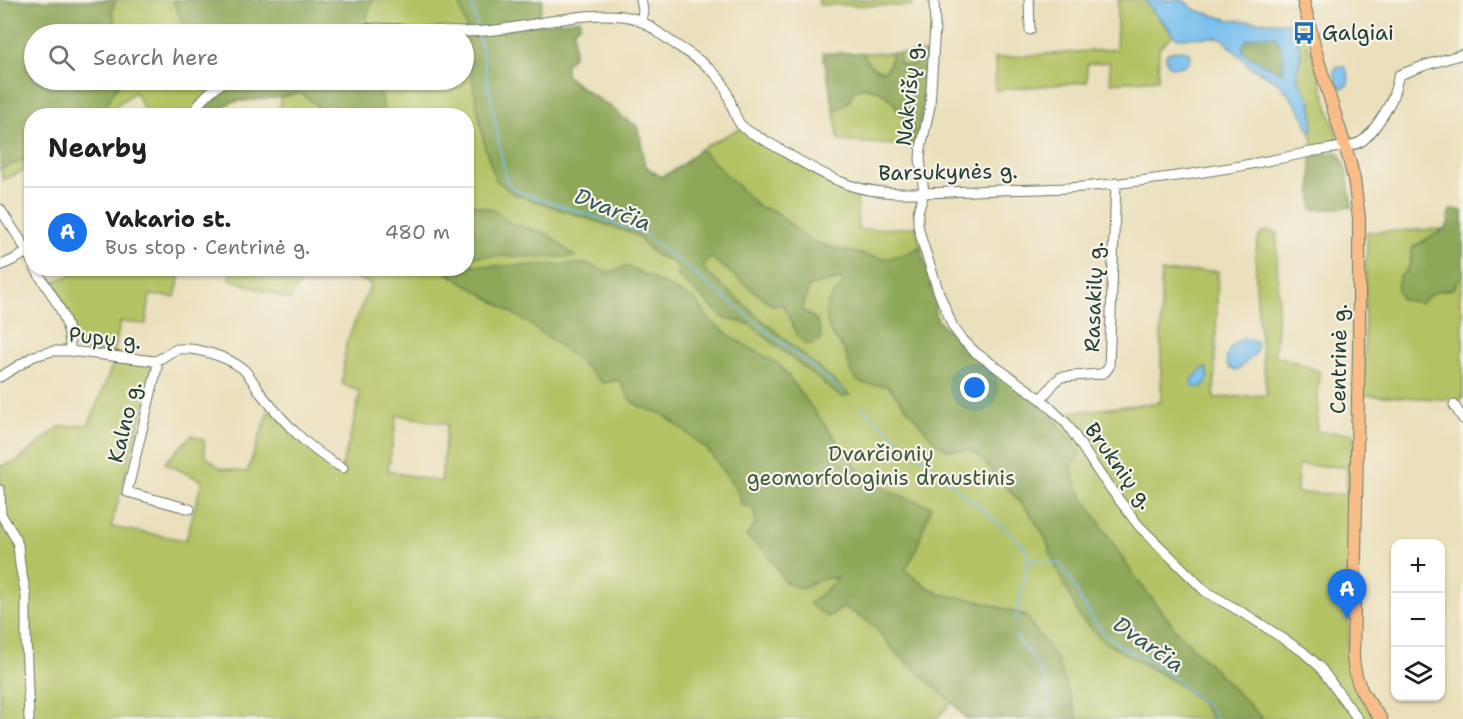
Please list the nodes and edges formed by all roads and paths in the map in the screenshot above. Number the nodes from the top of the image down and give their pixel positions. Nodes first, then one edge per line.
1 (641, 0) edge
2 (934, 0) edge
3 (1029, 0) edge
4 (1303, 0) edge
5 (641, 21) junction
6 (1030, 30) dead end
7 (474, 32) edge
8 (1463, 54) edge
9 (212, 90) edge
10 (197, 108) edge
11 (1345, 146) junction
12 (1116, 183) junction
13 (924, 193) junction
14 (0, 209) edge
15 (24, 242) edge
16 (24, 252) edge
17 (0, 266) edge
18 (41, 276) edge
19 (70, 351) junction
20 (157, 361) junction
21 (0, 377) edge
22 (1041, 399) junction
23 (1454, 405) dead end
24 (1463, 419) edge
25 (343, 468) dead end
26 (0, 490) edge
27 (190, 509) dead end
28 (29, 719) edge
29 (1358, 719) edge
30 (1381, 719) edge

1 - 5 street
2 - 13 street, Nakvišų g.
3 - 6 street
4 - 11 main road, Centrinė g.
5 - 7 street, Barsukynės g.
5 - 13 street, Barsukynės g.
8 - 11 street
9 - 10 street
11 - 12 street, Barsukynės g.
11 - 30 main road, Centrinė g.
12 - 13 street, Barsukynės g.
12 - 22 street, Rasakilų g.
13 - 22 street, Bruknių g.
14 - 15 street
16 - 17 street
18 - 19 street
19 - 20 street, Pupų g.
19 - 21 street, Pupų g.
20 - 25 street, Pupų g.
20 - 27 street, Kalno g.
22 - 29 street, Bruknių g.
23 - 24 street
26 - 28 street

